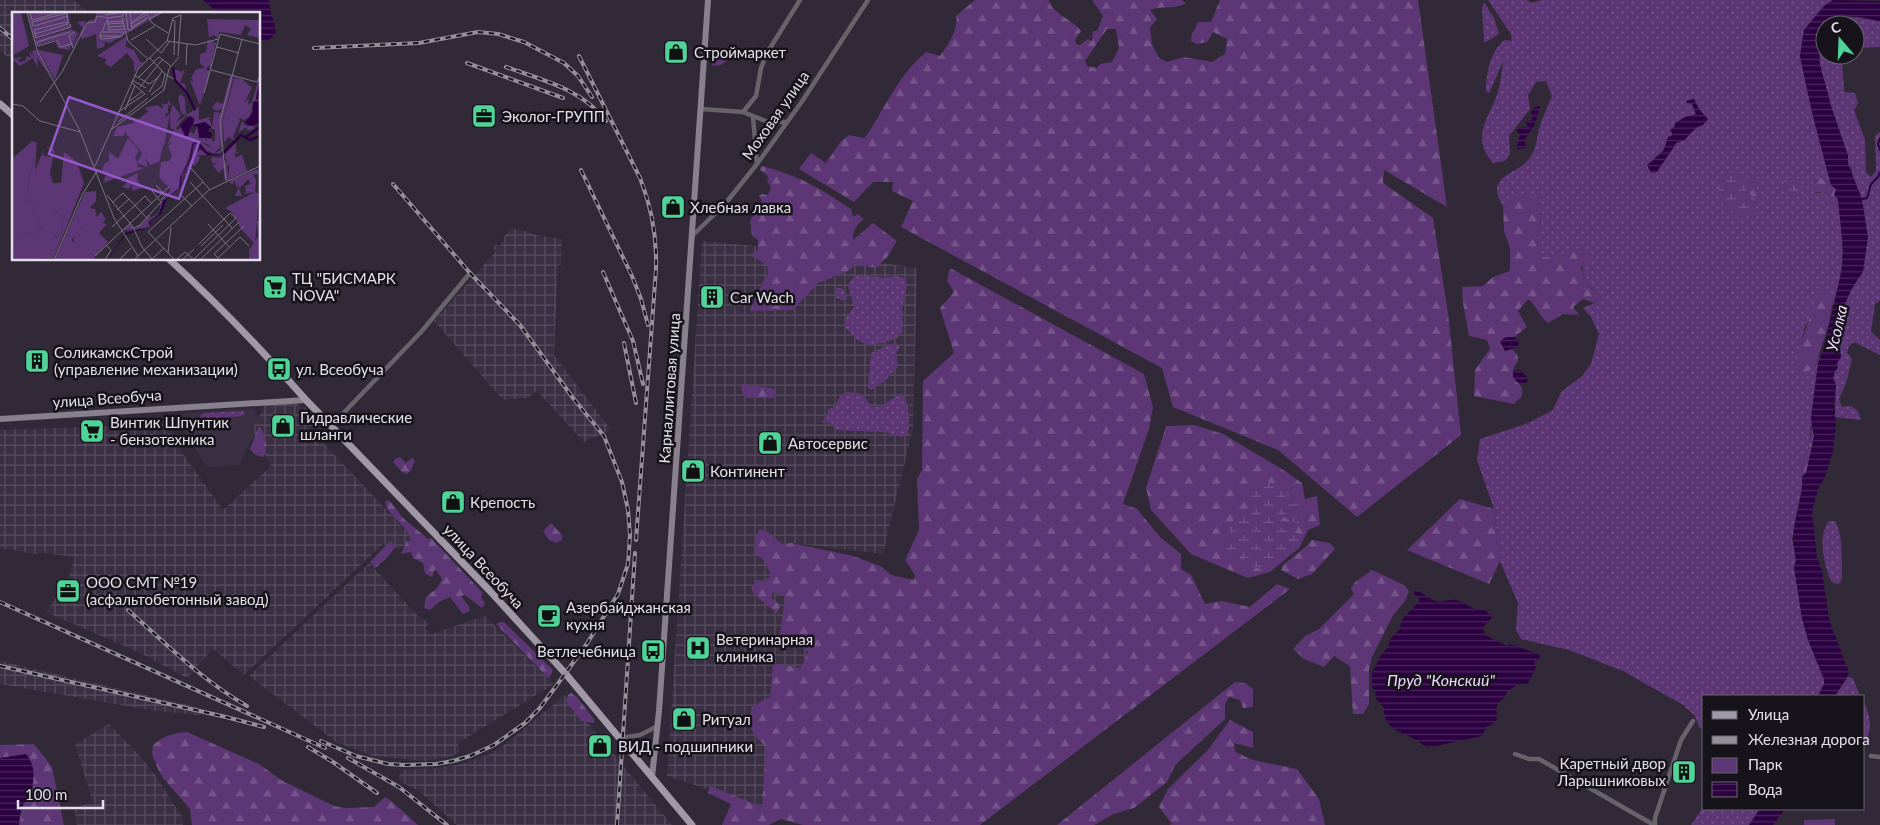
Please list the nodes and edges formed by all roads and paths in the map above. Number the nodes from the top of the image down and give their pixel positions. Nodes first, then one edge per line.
1 (708, 0) edge
2 (800, 0) edge
3 (868, 0) edge
4 (0, 104) edge
5 (701, 109) junction
6 (742, 112) junction
7 (12, 114) edge
8 (753, 117) junction
9 (786, 122) junction
10 (756, 164) junction
11 (691, 236) junction
12 (170, 260) edge
13 (470, 273) dead end
14 (306, 400) junction
15 (0, 419) edge
16 (332, 425) junction
17 (1693, 721) dead end
18 (658, 729) junction
19 (618, 738) junction
20 (1515, 754) dead end
21 (1871, 756) dead end
22 (1880, 757) edge
23 (652, 777) junction
24 (692, 825) edge
25 (1655, 825) edge

1 - 5 street, Карналлитовая улица
2 - 6 street
3 - 9 street, Моховая улица
4 - 7 main road
5 - 6 street
5 - 11 street, Карналлитовая улица
6 - 8 street
8 - 9 street
8 - 10 street
9 - 10 street, Моховая улица
10 - 11 street, Моховая улица
11 - 18 street, Карналлитовая улица
12 - 14 main road, улица Всеобуча
13 - 16 street
14 - 15 street, улица Всеобуча
14 - 16 main road, улица Всеобуча
16 - 19 main road, улица Всеобуча
17 - 25 street
18 - 19 street
18 - 23 street, Карналлитовая улица
19 - 23 main road, улица Всеобуча
20 - 25 street
21 - 22 street
23 - 24 main road, улица Всеобуча

